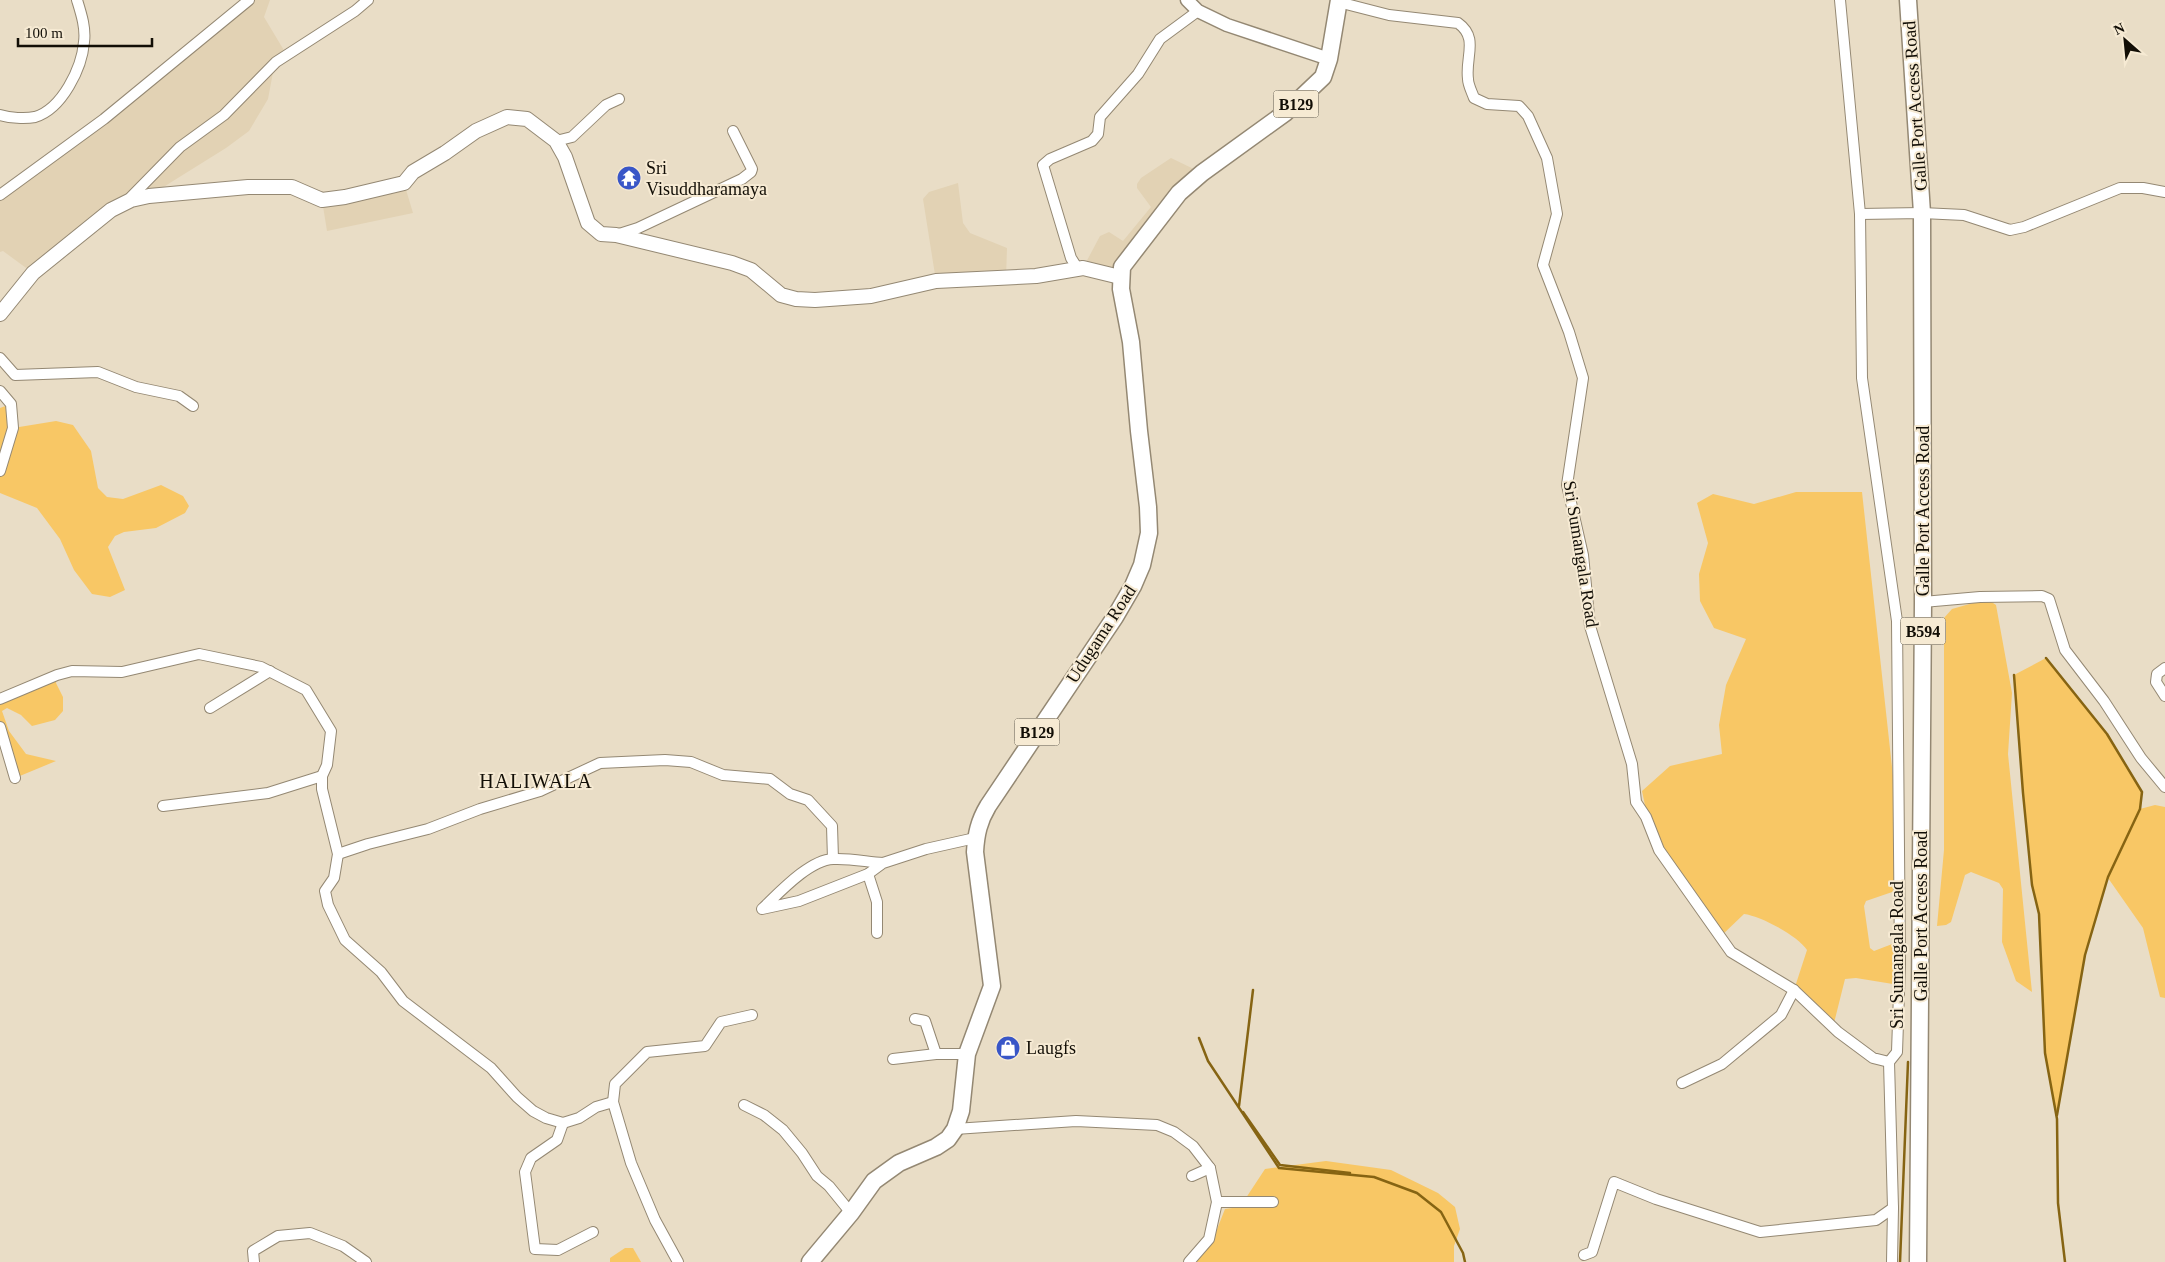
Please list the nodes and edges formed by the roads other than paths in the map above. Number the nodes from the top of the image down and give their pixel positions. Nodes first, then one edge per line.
1 (77, 0) edge
2 (249, 0) edge
3 (368, 0) edge
4 (1187, 0) edge
5 (1840, 0) edge
6 (1908, 0) edge
7 (1338, 1) edge
8 (1198, 11) junction
9 (1329, 59) junction
10 (619, 99) dead end
11 (0, 115) edge
12 (733, 131) dead end
13 (556, 141) junction
14 (2165, 192) edge
15 (0, 195) edge
16 (131, 200) junction
17 (1922, 213) junction
18 (1860, 214) junction
19 (616, 235) junction
20 (1083, 268) junction
21 (1120, 277) junction
22 (0, 314) edge
23 (0, 358) edge
24 (0, 391) edge
25 (193, 406) dead end
26 (0, 471) edge
27 (1923, 602) junction
28 (2165, 668) edge
29 (270, 671) junction
30 (2165, 696) edge
31 (0, 699) edge
32 (210, 708) dead end
33 (0, 727) edge
34 (322, 776) junction
35 (15, 778) dead end
36 (2165, 787) edge
37 (163, 806) dead end
38 (976, 838) junction
39 (338, 854) junction
40 (833, 859) junction
41 (884, 863) junction
42 (868, 874) junction
43 (877, 933) dead end
44 (1794, 990) junction
45 (752, 1016) dead end
46 (915, 1019) dead end
47 (936, 1054) junction
48 (967, 1054) junction
49 (893, 1059) dead end
50 (1889, 1062) junction
51 (1682, 1083) dead end
52 (613, 1102) junction
53 (744, 1105) dead end
54 (563, 1123) junction
55 (955, 1129) junction
56 (1210, 1168) junction
57 (1192, 1176) dead end
58 (1217, 1202) junction
59 (1273, 1202) dead end
60 (1893, 1208) junction
61 (851, 1213) junction
62 (593, 1232) dead end
63 (1584, 1255) dead end
64 (254, 1262) edge
65 (366, 1262) edge
66 (678, 1262) edge
67 (810, 1262) edge
68 (1189, 1262) edge
69 (1892, 1262) edge
70 (1918, 1262) edge

1 - 11 street
2 - 15 street
3 - 16 street
4 - 8 street
5 - 18 street, Sri Sumangala Road
6 - 17 main road, Galle Port Access Road / B594
7 - 9 main road, B129
7 - 44 street, Sri Sumangala Road
8 - 9 street
8 - 20 street
9 - 21 main road, B129
10 - 13 street
12 - 19 street
13 - 16 main road
13 - 19 main road
14 - 17 street
16 - 22 main road
17 - 18 street
17 - 27 main road, Galle Port Access Road / B594
18 - 50 street, Sri Sumangala Road
19 - 20 main road
20 - 21 main road
21 - 38 main road, Udugama Road / B129
23 - 25 street
24 - 26 street
27 - 36 street
27 - 70 main road, Galle Port Access Road / B594
28 - 30 street
29 - 31 street
29 - 32 street
29 - 34 street
33 - 35 street
34 - 37 street
34 - 39 street
38 - 41 street
38 - 48 main road, Udugama Road / B129
39 - 40 street
39 - 54 street
40 - 41 street
40 - 42 street
41 - 42 street
42 - 43 street
44 - 50 street, Sri Sumangala Road
44 - 51 street
45 - 52 street
46 - 47 street
47 - 48 street
47 - 49 street
48 - 55 main road, Udugama Road / B129
50 - 60 street, Sri Sumangala Road
52 - 54 street
52 - 66 street
53 - 61 street
54 - 62 street
55 - 56 street
55 - 61 main road
56 - 57 street
56 - 58 street
58 - 59 street
58 - 68 street
60 - 63 street
60 - 69 street, Sri Sumangala Road
61 - 67 main road
64 - 65 street

